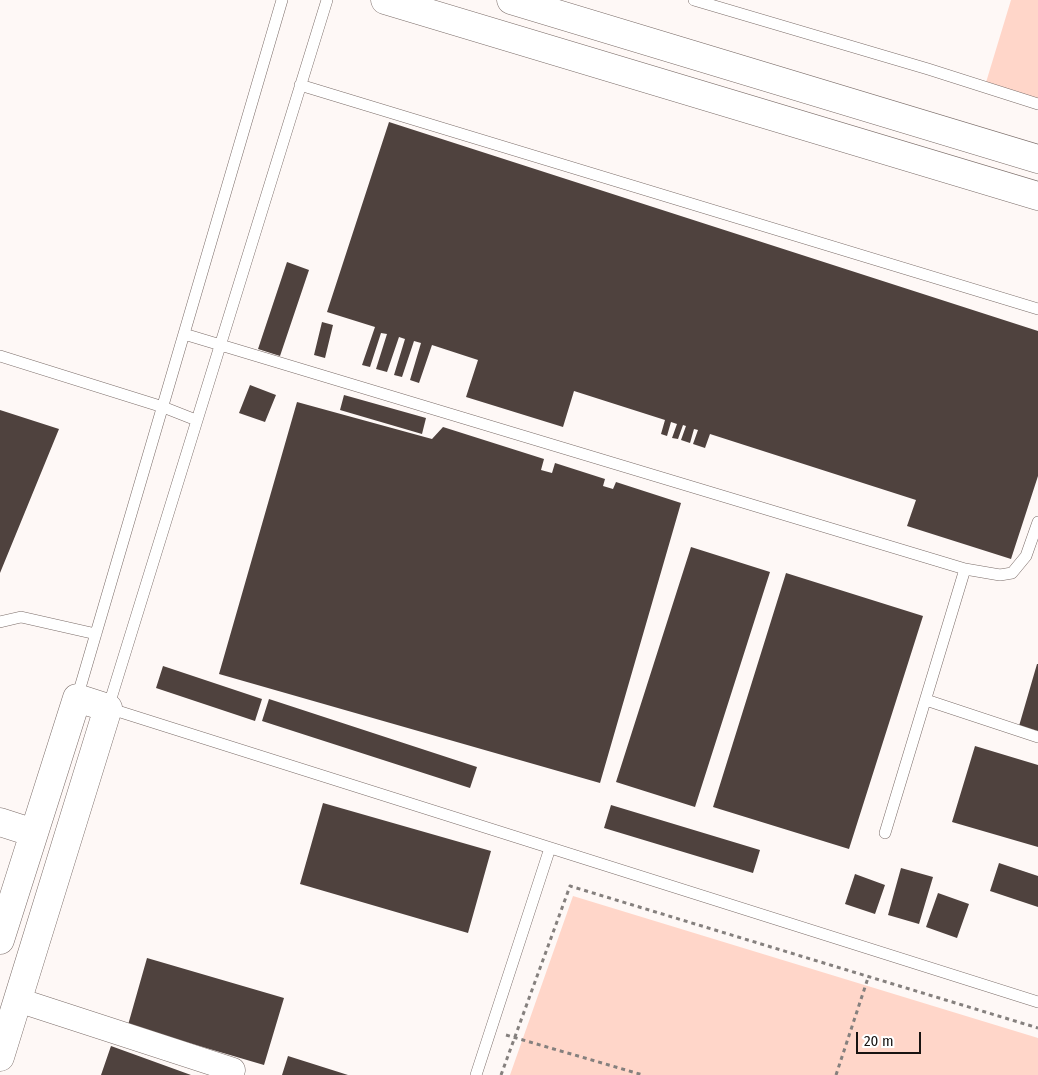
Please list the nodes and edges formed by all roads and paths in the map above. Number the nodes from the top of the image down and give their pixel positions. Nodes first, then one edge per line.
1 (282, 0) edge
2 (327, 0) edge
3 (385, 0) edge
4 (511, 0) edge
5 (694, 0) edge
6 (300, 85) junction
7 (1038, 104) edge
8 (1038, 159) edge
9 (1038, 196) edge
10 (1038, 308) edge
11 (184, 334) junction
12 (219, 345) junction
13 (0, 356) edge
14 (162, 407) junction
15 (196, 420) junction
16 (1038, 522) edge
17 (966, 569) junction
18 (0, 622) edge
19 (96, 634) junction
20 (77, 698) junction
21 (926, 700) junction
22 (108, 708) junction
23 (1038, 737) edge
24 (0, 822) edge
25 (34, 833) junction
26 (886, 833) dead end
27 (550, 848) junction
28 (0, 940) edge
29 (868, 978) junction
30 (18, 1000) junction
31 (1038, 1002) edge
32 (1038, 1028) edge
33 (491, 1030) junction
34 (515, 1037) junction
35 (0, 1057) edge
36 (233, 1070) dead end
37 (476, 1075) edge
38 (501, 1075) edge
39 (643, 1075) edge
40 (836, 1075) edge

1 - 11 lane
2 - 6 lane
3 - 9 street
4 - 8 street
5 - 7 lane
6 - 10 lane
6 - 12 lane
11 - 12 lane
11 - 14 lane
12 - 15 lane
12 - 17 lane
13 - 14 lane
14 - 15 lane
14 - 19 lane
15 - 22 lane
16 - 17 lane
17 - 21 lane
18 - 19 lane
19 - 20 lane
20 - 22 street
20 - 25 street
21 - 23 lane
21 - 26 lane
22 - 27 lane
22 - 30 street
24 - 25 street
25 - 28 street
27 - 31 lane
27 - 33 lane
29 - 32 path
29 - 34 path
29 - 40 path
30 - 35 street
30 - 36 street
33 - 34 path
33 - 37 lane
34 - 38 path
34 - 39 path

